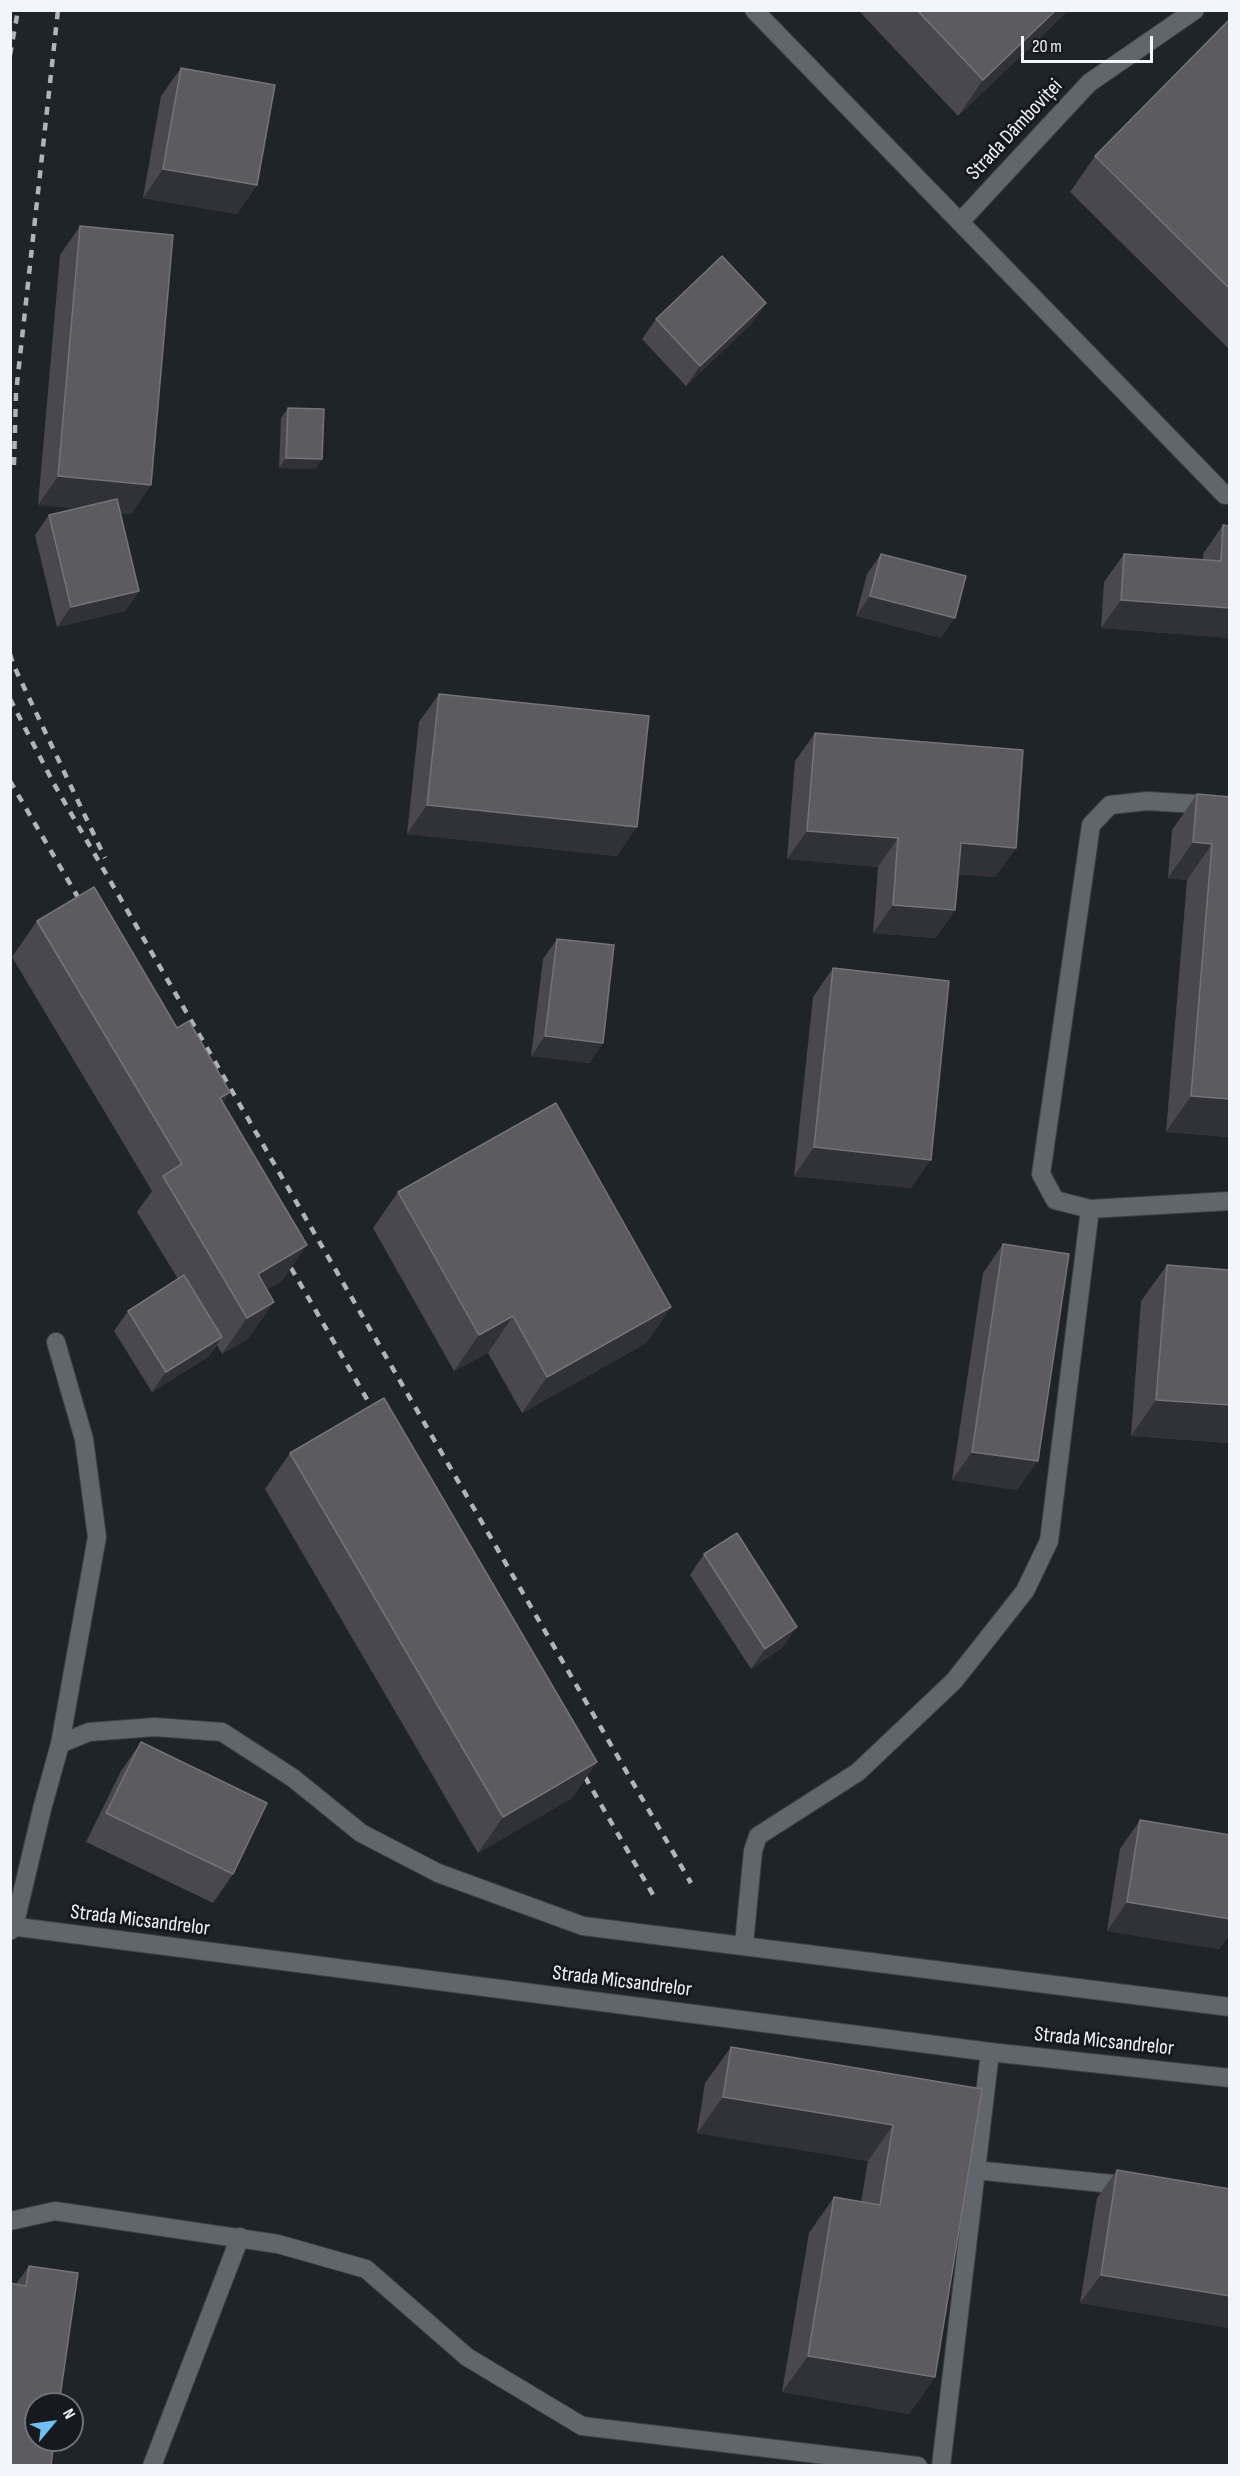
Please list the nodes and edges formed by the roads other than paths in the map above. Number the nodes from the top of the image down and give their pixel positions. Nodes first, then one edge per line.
1 (754, 10) edge
2 (1195, 10) edge
3 (1174, 16) edge
4 (960, 222) junction
5 (1226, 495) dead end
6 (1230, 807) edge
7 (1230, 1201) edge
8 (1090, 1209) junction
9 (56, 1342) dead end
10 (60, 1744) junction
11 (12, 1928) edge
12 (744, 1944) junction
13 (1230, 2007) edge
14 (990, 2052) junction
15 (1230, 2078) edge
16 (975, 2170) junction
17 (1149, 2188) edge
18 (10, 2221) edge
19 (240, 2237) junction
20 (805, 2459) edge
21 (152, 2466) edge
22 (918, 2466) edge
23 (941, 2466) edge

1 - 4 street
2 - 3 street, Strada Dâmboviței
3 - 4 street, Strada Dâmboviței
4 - 5 street
6 - 8 street
7 - 8 street
8 - 12 street
9 - 10 street
10 - 11 street
10 - 12 street
11 - 14 street, Strada Micsandrelor
12 - 13 street
14 - 15 street, Strada Micsandrelor
14 - 16 street
16 - 17 street
16 - 23 street
18 - 19 street
19 - 20 street
19 - 21 street
20 - 22 street

